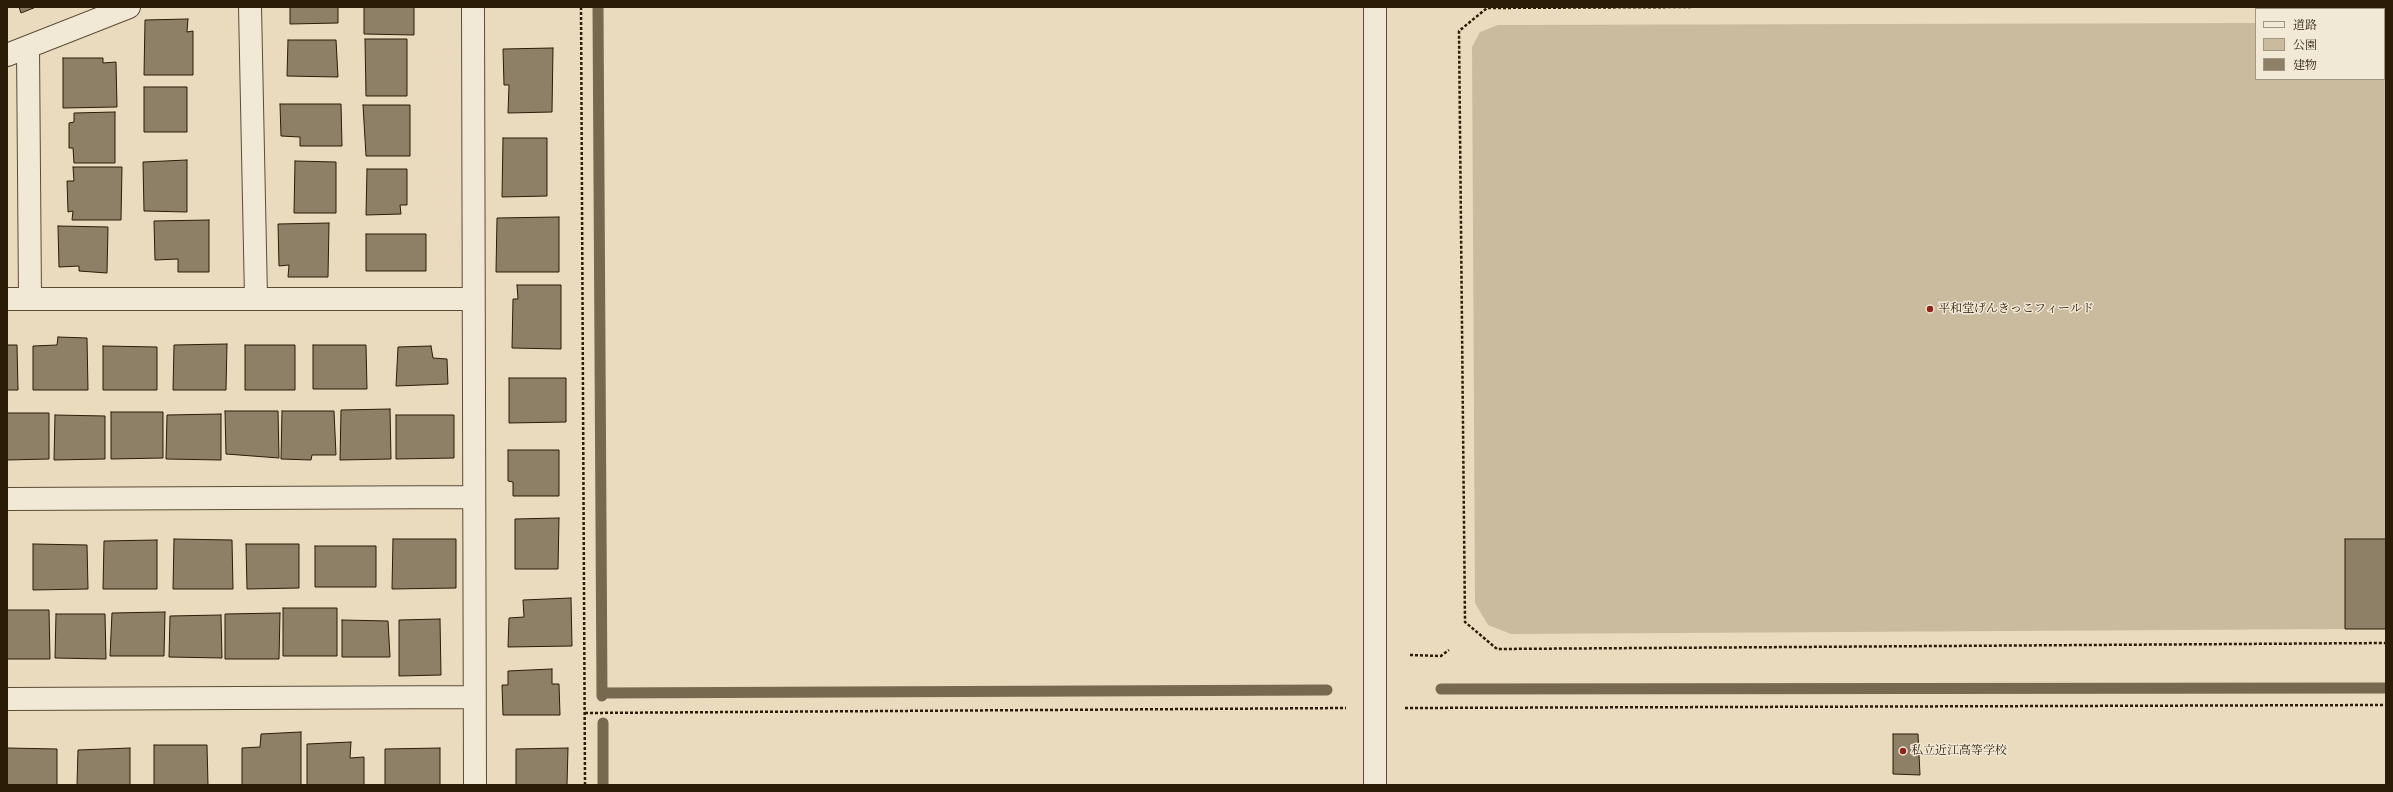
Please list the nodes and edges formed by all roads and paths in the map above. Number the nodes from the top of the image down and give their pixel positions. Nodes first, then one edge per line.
1 (129, 7) edge
2 (250, 7) edge
3 (473, 7) edge
4 (581, 7) edge
5 (1374, 7) edge
6 (1608, 7) edge
7 (1657, 7) edge
8 (1691, 7) edge
9 (28, 47) junction
10 (7, 55) edge
11 (256, 298) junction
12 (7, 299) edge
13 (30, 299) junction
14 (473, 299) junction
15 (474, 497) junction
16 (7, 499) edge
17 (2386, 643) edge
18 (1449, 650) dead end
19 (1410, 654) dead end
20 (474, 698) junction
21 (7, 699) edge
22 (2386, 705) edge
23 (1375, 708) junction
24 (584, 713) junction
25 (475, 785) edge
26 (585, 785) edge
27 (1375, 785) edge

1 - 9 street
2 - 11 street
3 - 14 street
4 - 24 path
5 - 23 street
6 - 7 path
6 - 17 path
7 - 8 path
9 - 10 street
9 - 13 street
11 - 13 street
11 - 14 street
12 - 13 street
14 - 15 street
15 - 16 street
15 - 20 street
18 - 19 path
20 - 21 street
20 - 25 street
22 - 23 path
23 - 24 path
23 - 27 street
24 - 26 path

